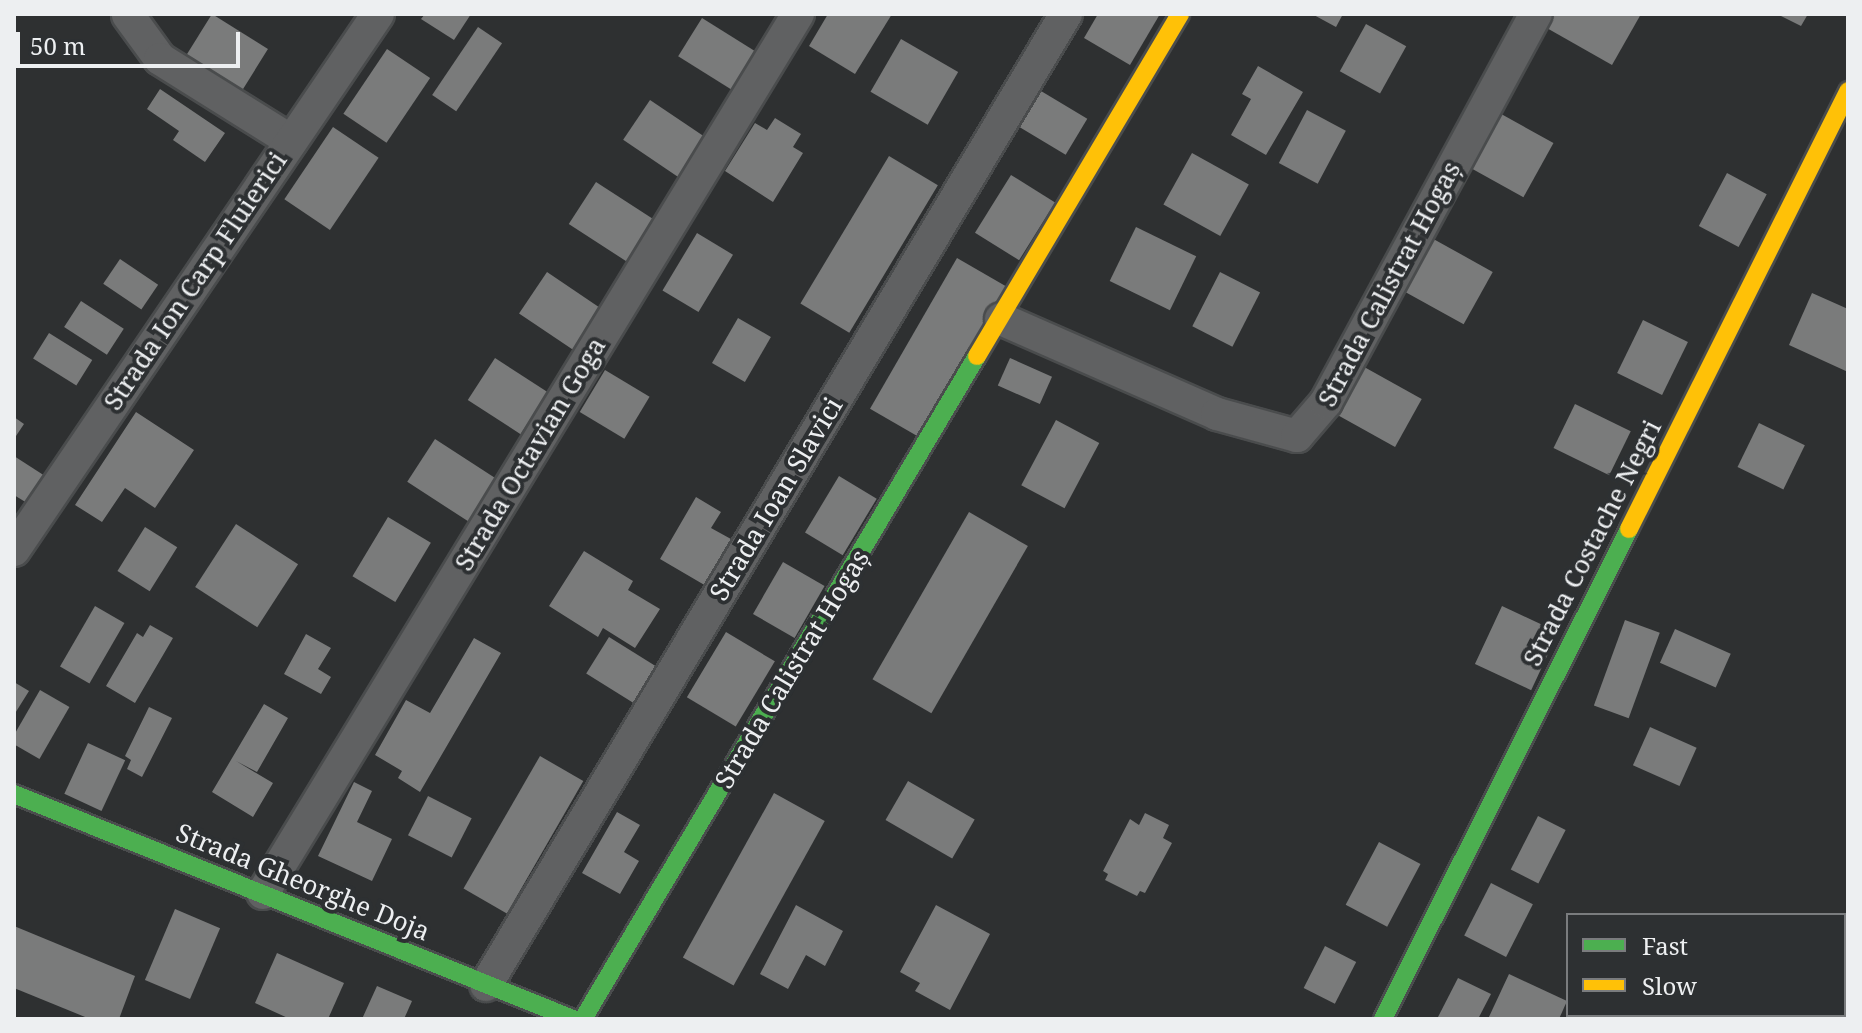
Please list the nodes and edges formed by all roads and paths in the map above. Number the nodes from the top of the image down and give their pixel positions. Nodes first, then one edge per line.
1 (378, 14) edge
2 (798, 14) edge
3 (1066, 14) edge
4 (1180, 14) edge
5 (1536, 14) edge
6 (128, 15) edge
7 (1848, 91) edge
8 (291, 141) junction
9 (1001, 319) junction
10 (14, 550) edge
11 (14, 794) edge
12 (263, 893) junction
13 (486, 985) junction
14 (573, 1019) edge
15 (583, 1019) edge
16 (1383, 1019) edge

1 - 8 street, Strada Ion Carp Fluierici
2 - 12 street, Strada Octavian Goga
3 - 13 street, Strada Ioan Slavici
4 - 9 street, Strada Calistrat Hogaș
5 - 9 street, Strada Calistrat Hogaș
6 - 8 street
7 - 16 street, Strada Costache Negri
8 - 10 street, Strada Ion Carp Fluierici
9 - 15 street, Strada Calistrat Hogaș
11 - 12 street, Strada Gheorghe Doja
12 - 13 street, Strada Gheorghe Doja
13 - 14 street, Strada Gheorghe Doja

